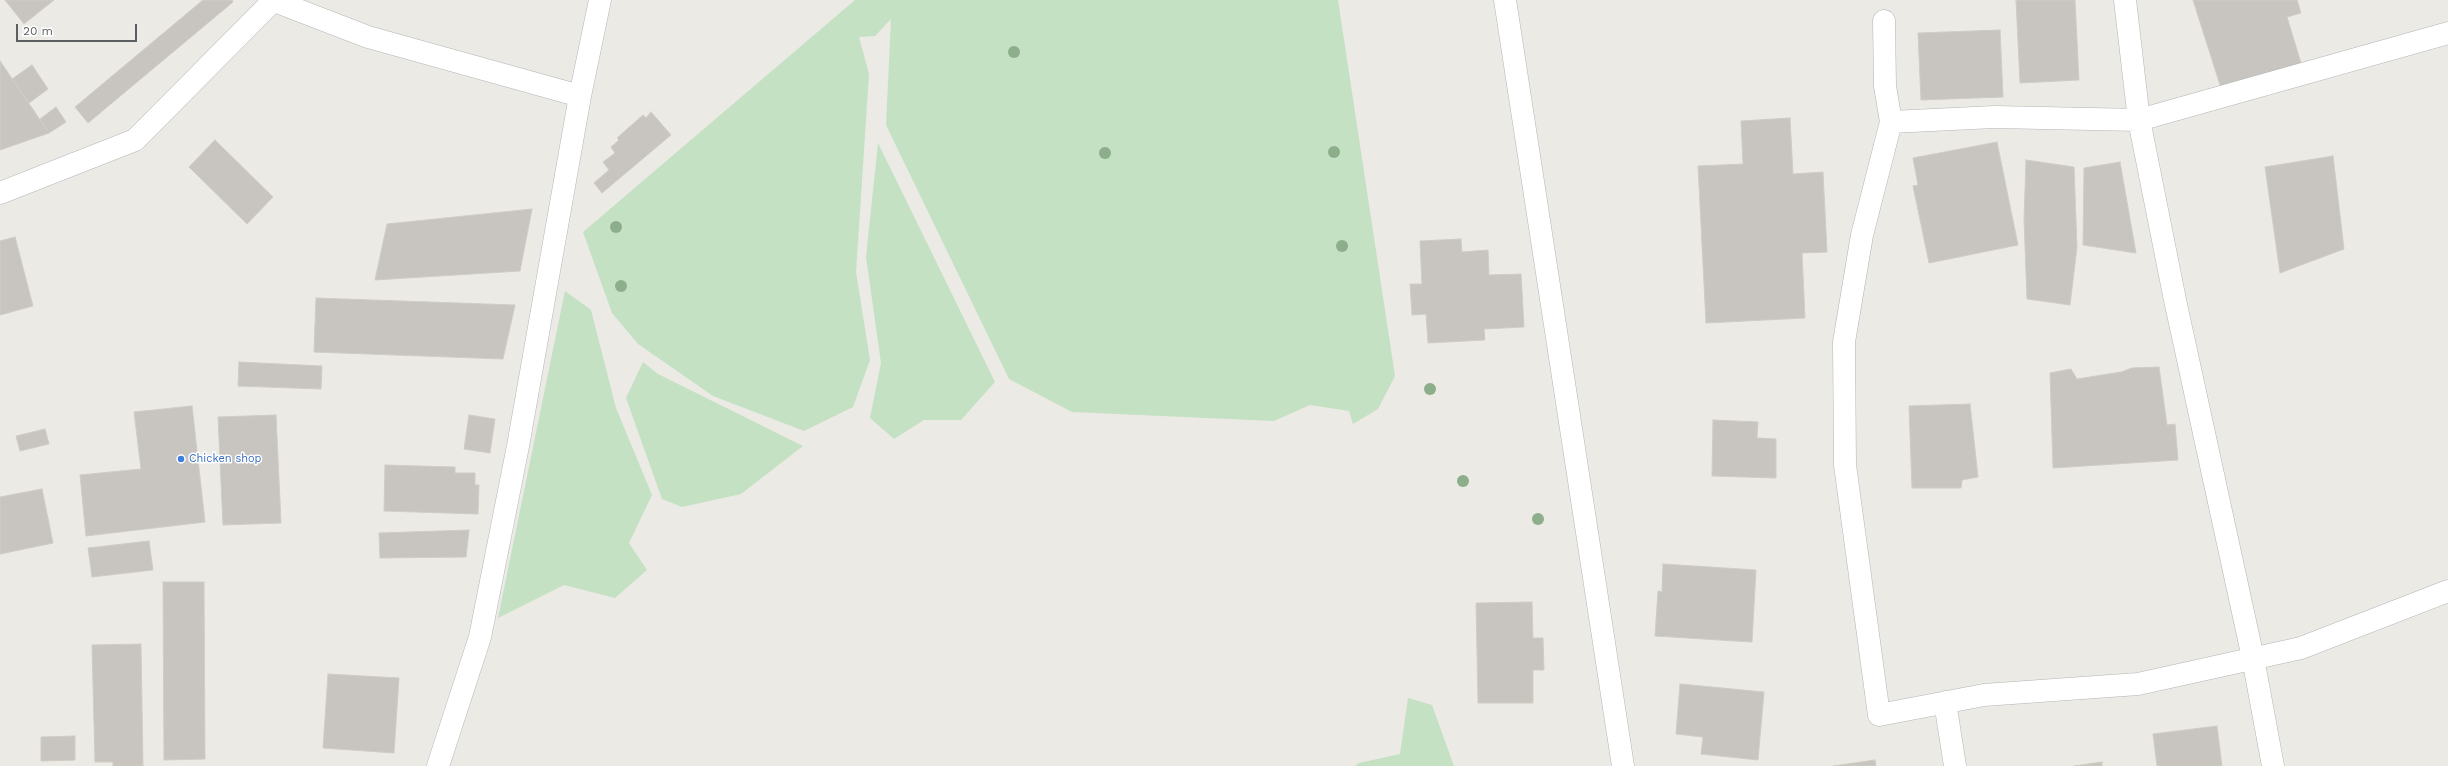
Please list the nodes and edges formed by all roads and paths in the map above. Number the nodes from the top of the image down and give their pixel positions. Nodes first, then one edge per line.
1 (600, 0) edge
2 (1505, 0) edge
3 (2125, 0) edge
4 (273, 1) edge
5 (1884, 21) dead end
6 (2448, 33) edge
7 (580, 96) junction
8 (2139, 120) junction
9 (1891, 122) junction
10 (0, 194) edge
11 (2448, 591) edge
12 (2253, 658) junction
13 (1946, 702) junction
14 (438, 766) edge
15 (1623, 766) edge
16 (1955, 766) edge
17 (2273, 766) edge

1 - 7 street
2 - 15 street
3 - 8 street
4 - 7 street
4 - 10 street
5 - 9 street
6 - 8 street
7 - 14 street
8 - 9 street
8 - 12 street
9 - 13 street
11 - 12 street
12 - 13 street
12 - 17 street
13 - 16 street

